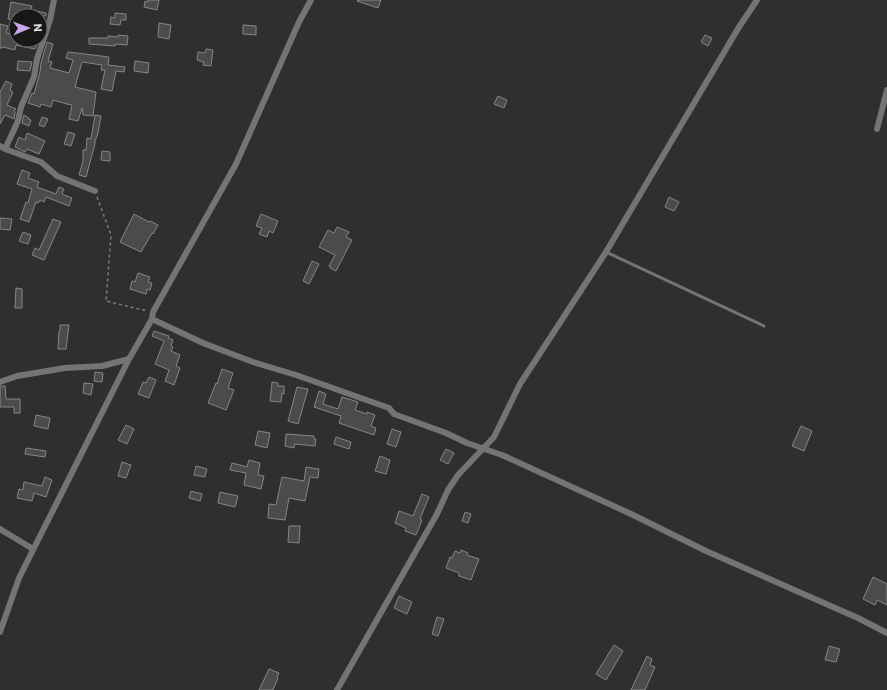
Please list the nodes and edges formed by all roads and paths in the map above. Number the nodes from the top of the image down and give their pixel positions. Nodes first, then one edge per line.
1 (54, 0) edge
2 (311, 0) edge
3 (757, 0) edge
4 (887, 90) edge
5 (877, 129) dead end
6 (2, 148) edge
7 (95, 191) joint
8 (606, 252) junction
9 (153, 312) junction
10 (152, 319) junction
11 (764, 326) dead end
12 (129, 359) junction
13 (0, 382) edge
14 (483, 448) junction
15 (0, 530) edge
16 (33, 549) junction
17 (0, 632) edge
18 (887, 633) edge
19 (337, 690) edge

1 - 6 street
2 - 9 street
3 - 8 street
4 - 5 street
6 - 7 street
7 - 9 path
8 - 11 lane
8 - 14 street
9 - 10 street
10 - 12 street
10 - 14 street
12 - 13 street
12 - 16 street
14 - 18 street
14 - 19 street
15 - 16 street
16 - 17 street

